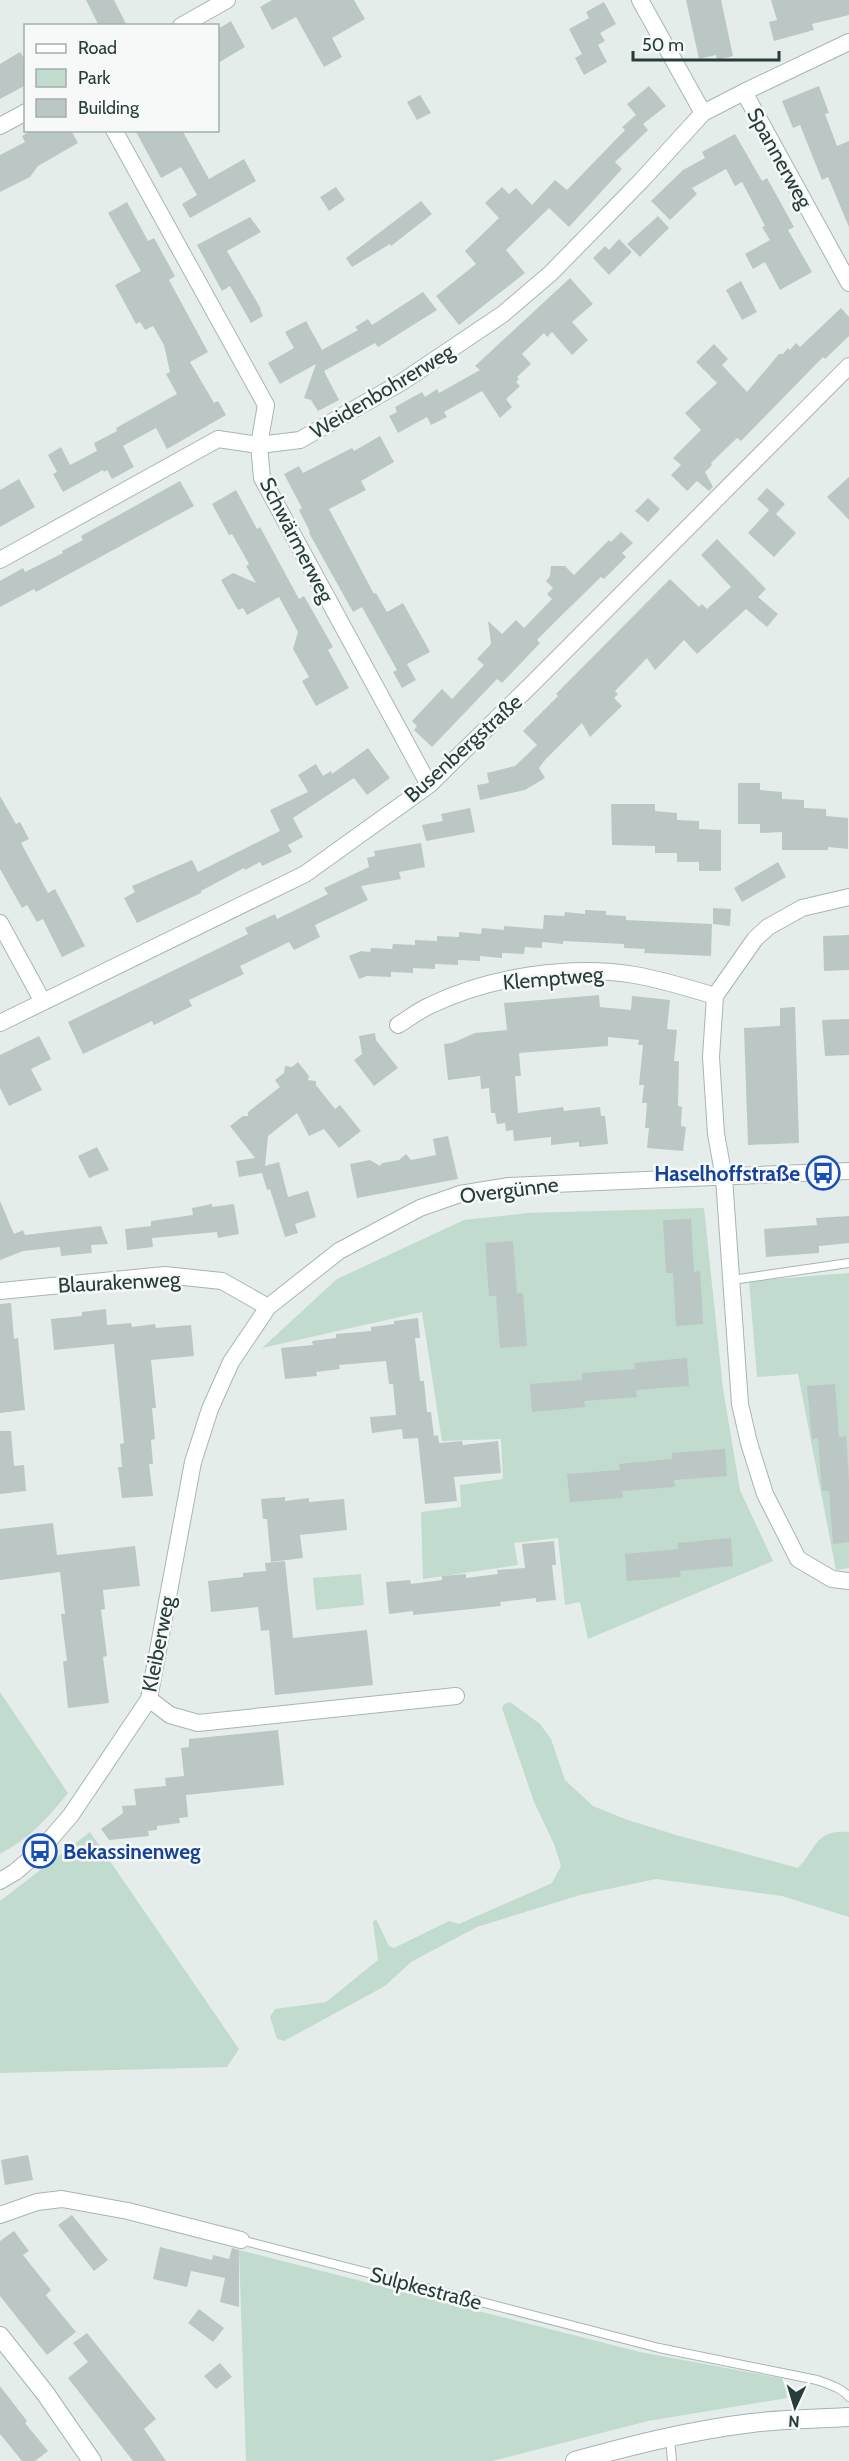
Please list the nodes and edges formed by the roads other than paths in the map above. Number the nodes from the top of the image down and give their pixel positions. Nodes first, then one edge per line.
1 (227, 0) edge
2 (640, 0) edge
3 (185, 24) edge
4 (849, 42) edge
5 (744, 92) junction
6 (24, 113) edge
7 (703, 113) junction
8 (0, 126) edge
9 (115, 132) edge
10 (849, 283) edge
11 (849, 366) edge
12 (259, 445) junction
13 (0, 560) edge
14 (429, 784) junction
15 (849, 897) edge
16 (0, 923) edge
17 (715, 996) junction
18 (44, 1002) junction
19 (0, 1023) edge
20 (398, 1025) dead end
21 (849, 1171) edge
22 (724, 1178) junction
23 (849, 1263) edge
24 (732, 1280) junction
25 (0, 1291) edge
26 (268, 1307) junction
27 (231, 1362) joint
28 (849, 1581) edge
29 (456, 1696) dead end
30 (149, 1699) junction
31 (0, 1881) edge
32 (0, 2215) edge
33 (241, 2240) joint
34 (0, 2336) edge
35 (849, 2397) edge
36 (849, 2417) edge
37 (670, 2436) junction
38 (92, 2461) edge
39 (575, 2461) edge
40 (672, 2461) edge

1 - 3 street
2 - 7 street
4 - 5 street
5 - 7 street, Spannerweg
5 - 10 street, Spannerweg
6 - 8 street
7 - 12 street, Weidenbohrerweg
9 - 12 street, Schwärmerweg
11 - 14 street, Busenbergstraße
12 - 13 street, Weidenbohrerweg
12 - 14 street, Schwärmerweg
14 - 18 street, Busenbergstraße
15 - 17 street
16 - 18 street
17 - 20 street, Klemptweg
17 - 22 street
18 - 19 street, Busenbergstraße
21 - 22 street, Overgünne
22 - 24 street
22 - 26 street, Overgünne
23 - 24 lane
24 - 28 street
25 - 26 street, Blaurakenweg
26 - 27 street, Overgünne
27 - 30 street, Kleiberweg
29 - 30 street
30 - 31 street, Kleiberweg
32 - 33 street, Sulpkestraße
33 - 35 lane, Sulpkestraße
34 - 38 main road
36 - 37 main road
37 - 39 main road
37 - 40 lane

